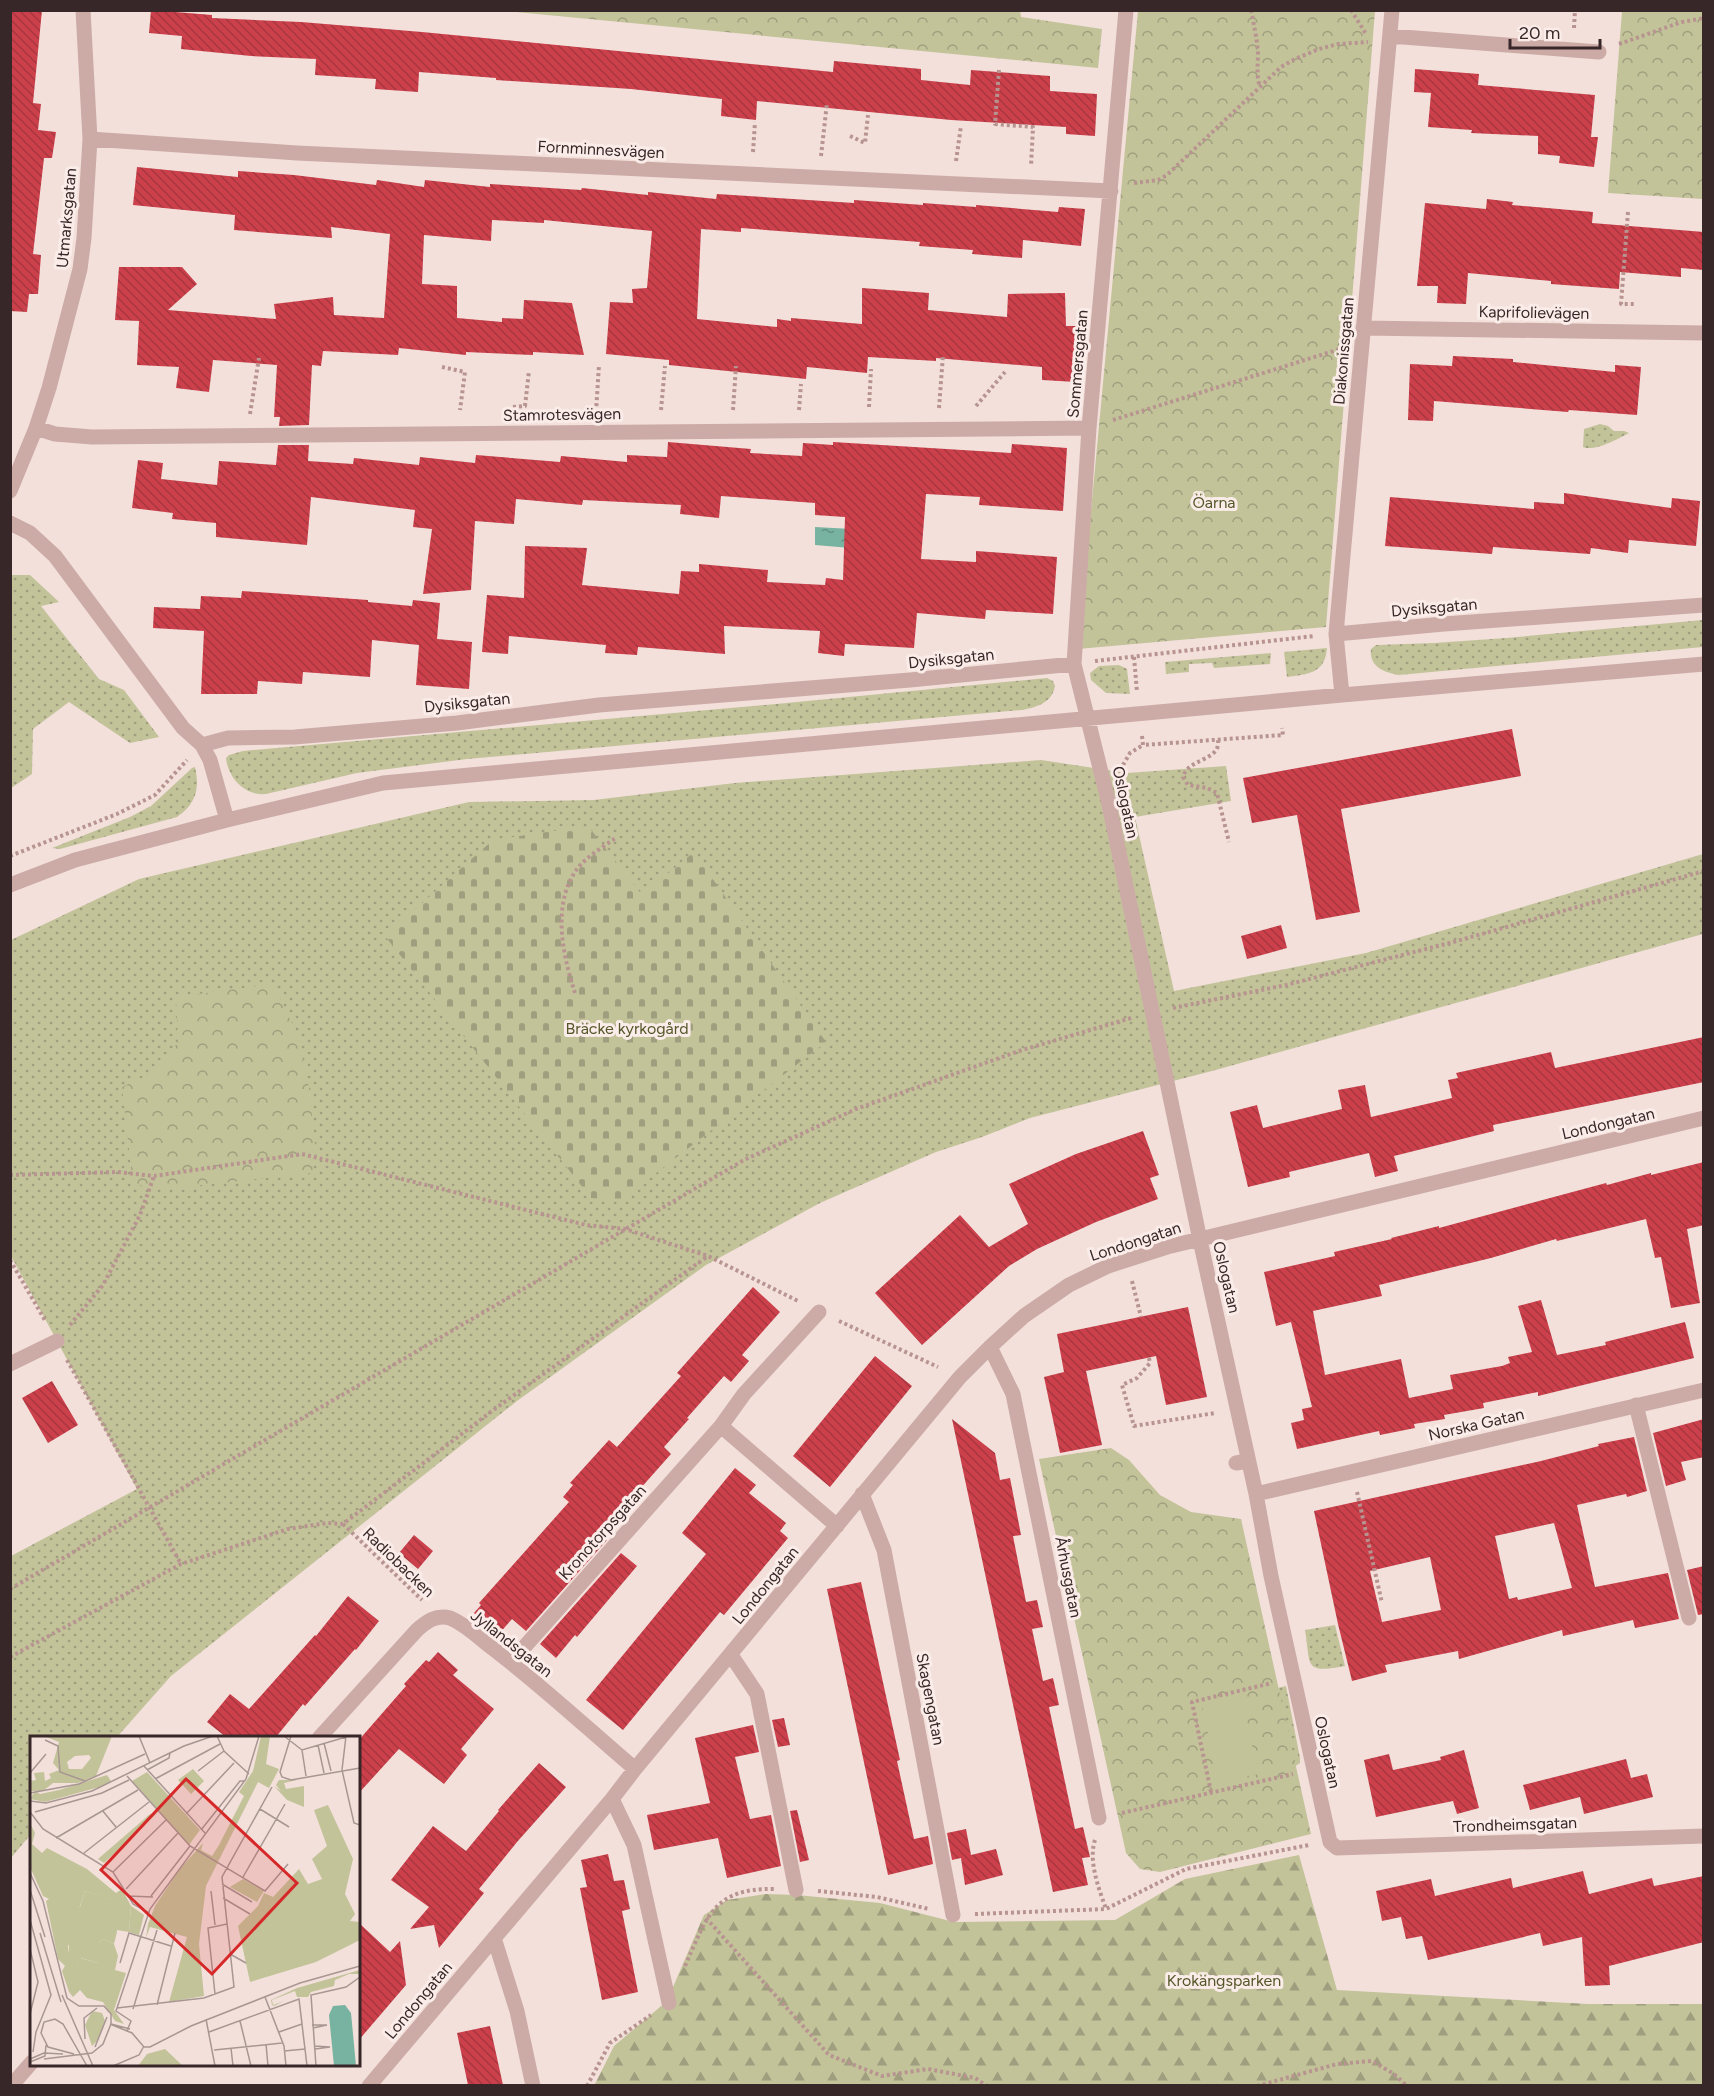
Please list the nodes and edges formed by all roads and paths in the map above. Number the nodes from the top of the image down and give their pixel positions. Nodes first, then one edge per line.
1 (83, 10) edge
2 (1126, 10) edge
3 (1251, 10) edge
4 (1351, 10) edge
5 (1392, 10) edge
6 (1704, 18) edge
7 (1390, 36) junction
8 (1599, 52) joint
9 (999, 70) dead end
10 (1260, 87) junction
11 (827, 103) dead end
12 (868, 115) dead end
13 (755, 123) dead end
14 (961, 126) dead end
15 (850, 136) dead end
16 (90, 139) junction
17 (750, 174) junction
18 (818, 177) junction
19 (953, 184) junction
20 (1029, 187) junction
21 (1111, 191) junction
22 (1628, 212) dead end
23 (1635, 304) dead end
24 (1704, 333) edge
25 (1363, 335) junction
26 (943, 355) dead end
27 (259, 358) dead end
28 (599, 365) dead end
29 (665, 366) dead end
30 (736, 366) dead end
31 (442, 367) dead end
32 (871, 369) dead end
33 (529, 371) dead end
34 (1005, 372) dead end
35 (513, 407) dead end
36 (973, 408) dead end
37 (36, 428) junction
38 (1089, 428) junction
39 (938, 429) junction
40 (868, 430) junction
41 (731, 431) junction
42 (595, 432) junction
43 (660, 432) junction
44 (458, 434) junction
45 (246, 435) junction
46 (10, 490) edge
47 (10, 523) edge
48 (1704, 605) edge
49 (1336, 634) junction
50 (1074, 664) junction
51 (1704, 664) edge
52 (1342, 695) junction
53 (1089, 720) junction
54 (1218, 740) dead end
55 (202, 745) junction
56 (227, 820) junction
57 (617, 837) dead end
58 (1229, 842) dead end
59 (10, 856) edge
60 (1704, 871) edge
61 (12, 881) edge
62 (575, 993) dead end
63 (1153, 1012) junction
64 (1704, 1118) edge
65 (10, 1175) edge
66 (154, 1176) junction
67 (624, 1229) junction
68 (1200, 1240) junction
69 (708, 1256) junction
70 (1127, 1259) junction
71 (10, 1260) edge
72 (819, 1312) junction
73 (1141, 1317) dead end
74 (57, 1341) junction
75 (990, 1347) junction
76 (1149, 1358) dead end
77 (10, 1364) edge
78 (960, 1377) junction
79 (1704, 1390) edge
80 (1636, 1406) junction
81 (1237, 1409) junction
82 (722, 1426) junction
83 (1353, 1471) junction
84 (862, 1494) junction
85 (1256, 1494) junction
86 (151, 1507) junction
87 (342, 1524) junction
88 (837, 1526) junction
89 (181, 1564) junction
90 (10, 1588) edge
91 (1382, 1603) dead end
92 (439, 1617) junction
93 (1689, 1618) dead end
94 (731, 1655) junction
95 (10, 1657) edge
96 (511, 1662) junction
97 (1294, 1678) junction
98 (320, 1736) edge
99 (635, 1769) junction
100 (1314, 1770) junction
101 (1211, 1792) junction
102 (612, 1799) junction
103 (1099, 1818) junction
104 (1704, 1836) edge
105 (1330, 1842) junction
106 (796, 1890) junction
107 (1106, 1909) junction
108 (953, 1915) junction
109 (706, 1918) junction
110 (494, 1938) junction
111 (669, 2003) junction
112 (30, 2064) edge
113 (11, 2085) edge
114 (369, 2085) edge
115 (533, 2085) edge
116 (587, 2085) edge
117 (987, 2085) edge
118 (1257, 2085) edge
119 (1407, 2085) edge

1 - 16 street, Utmarksgatan
2 - 21 street, Sommersgatan
3 - 10 path
4 - 10 path
5 - 7 street, Diakonissgatan
6 - 8 path
7 - 8 street
7 - 25 street, Diakonissgatan
9 - 20 path
10 - 21 path
11 - 18 path
12 - 15 path
13 - 17 path
14 - 19 path
16 - 17 street, Fornminnesvägen
16 - 37 street, Utmarksgatan
17 - 18 street, Fornminnesvägen
18 - 19 street, Fornminnesvägen
19 - 20 street, Fornminnesvägen
20 - 21 street, Fornminnesvägen
21 - 38 street, Sommersgatan
22 - 23 path
24 - 25 street, Kaprifolievägen
25 - 38 path
25 - 49 street, Diakonissgatan
26 - 39 path
27 - 45 path
28 - 42 path
29 - 43 path
30 - 41 path
31 - 44 path
32 - 40 path
33 - 35 path
34 - 36 path
37 - 45 street, Stamrotesvägen
37 - 46 street, Utmarksgatan
38 - 39 street, Stamrotesvägen
38 - 50 street, Sommersgatan
39 - 40 street, Stamrotesvägen
40 - 41 street, Stamrotesvägen
41 - 43 street, Stamrotesvägen
42 - 43 street, Stamrotesvägen
42 - 44 street, Stamrotesvägen
44 - 45 street, Stamrotesvägen
47 - 55 street
48 - 49 street, Dysiksgatan
49 - 50 path
49 - 52 street, Diakonissgatan
50 - 53 street, Sommersgatan
50 - 55 street, Dysiksgatan
51 - 52 street
52 - 53 street
53 - 56 street
53 - 63 street, Oslogatan
54 - 58 path
55 - 56 street
55 - 59 path
56 - 61 street
57 - 62 path
60 - 63 path
63 - 67 path
63 - 68 street, Oslogatan
64 - 68 street, Londongatan
65 - 66 path
66 - 67 path
66 - 74 path
67 - 69 path
67 - 86 path
68 - 70 street, Londongatan
68 - 81 street, Oslogatan
69 - 72 path
69 - 87 path
70 - 73 path
70 - 75 street, Londongatan
71 - 74 path
72 - 78 path
72 - 82 street, Kronotorpsgatan
74 - 77 street
74 - 86 path
75 - 78 street, Londongatan
75 - 103 street, Århusgatan
76 - 81 path
78 - 84 street, Londongatan
79 - 80 street, Norska Gatan
80 - 83 street, Norska Gatan
80 - 93 street
81 - 85 street, Oslogatan
82 - 88 street
82 - 96 street, Kronotorpsgatan
83 - 85 street, Norska Gatan
83 - 91 path
84 - 88 street, Londongatan
84 - 108 street, Skagengatan
85 - 97 street, Oslogatan
86 - 89 path
86 - 90 path
87 - 89 path
87 - 92 path, Radiobacken
88 - 94 street, Londongatan
89 - 95 path
92 - 96 street, Jyllandsgatan
92 - 98 street
94 - 99 street, Londongatan
94 - 106 street
96 - 99 street, Jyllandsgatan
97 - 100 street, Oslogatan
97 - 101 path
99 - 102 street, Londongatan
100 - 101 path
100 - 105 street, Oslogatan
101 - 103 path
102 - 110 street, Londongatan
102 - 111 street
103 - 107 path
104 - 105 street, Trondheimsgatan
105 - 107 path
106 - 108 path
106 - 109 path
107 - 108 path
109 - 111 path
109 - 117 path
110 - 114 street, Londongatan
110 - 115 street
111 - 116 path
112 - 113 street
118 - 119 path

